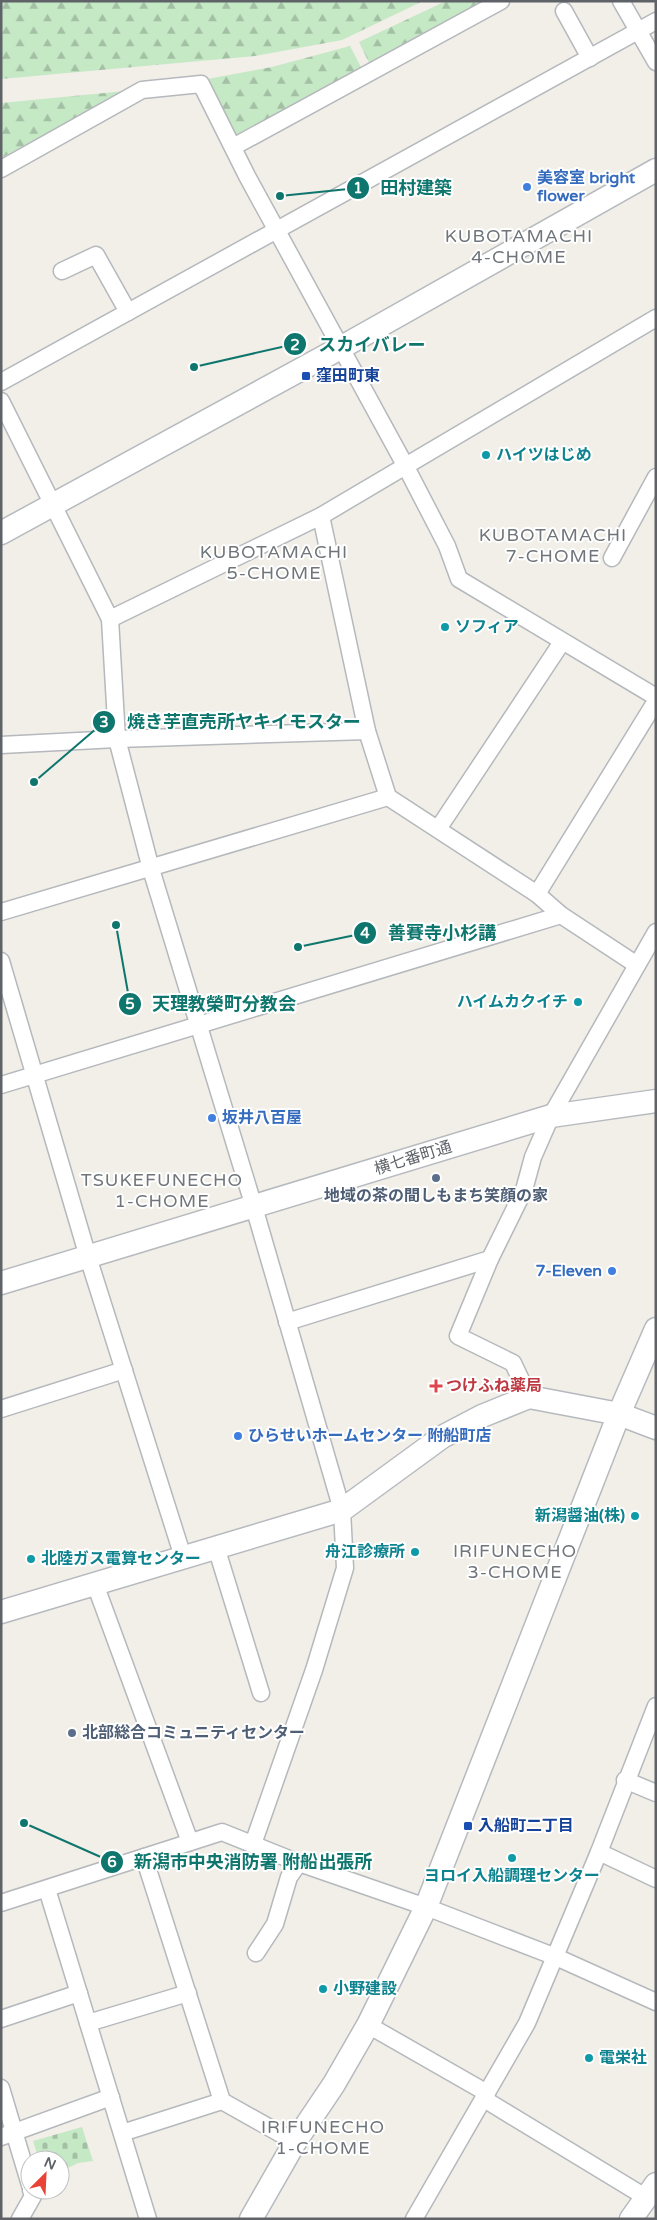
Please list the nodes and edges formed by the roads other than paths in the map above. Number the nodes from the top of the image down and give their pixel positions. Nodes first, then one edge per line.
1 (501, 1) edge
2 (621, 1) edge
3 (564, 12) dead end
4 (656, 21) edge
5 (637, 32) junction
6 (590, 58) junction
7 (656, 62) edge
8 (233, 147) junction
9 (1, 169) edge
10 (656, 170) edge
11 (278, 230) junction
12 (62, 271) dead end
13 (128, 312) junction
14 (656, 318) edge
15 (342, 347) junction
16 (1, 382) edge
17 (1, 402) edge
18 (405, 465) junction
19 (656, 477) edge
20 (53, 506) junction
21 (321, 516) junction
22 (1, 533) edge
23 (612, 558) dead end
24 (110, 618) junction
25 (562, 642) junction
26 (656, 697) edge
27 (656, 701) edge
28 (368, 731) junction
29 (118, 739) junction
30 (1, 745) edge
31 (388, 798) junction
32 (438, 829) junction
33 (151, 869) junction
34 (537, 894) junction
35 (1, 912) edge
36 (561, 915) junction
37 (656, 932) edge
38 (1, 961) edge
39 (637, 965) junction
40 (199, 1027) junction
41 (35, 1075) junction
42 (1, 1085) edge
43 (656, 1101) edge
44 (551, 1116) junction
45 (254, 1207) junction
46 (88, 1257) junction
47 (490, 1259) junction
48 (1, 1283) edge
49 (287, 1322) junction
50 (656, 1329) edge
51 (124, 1370) junction
52 (529, 1397) junction
53 (1, 1409) edge
54 (618, 1414) junction
55 (656, 1428) edge
56 (342, 1510) junction
57 (216, 1547) junction
58 (183, 1557) junction
59 (95, 1584) junction
60 (1, 1612) edge
61 (261, 1693) dead end
62 (656, 1706) edge
63 (625, 1780) junction
64 (656, 1793) edge
65 (190, 1842) junction
66 (253, 1844) junction
67 (599, 1852) junction
68 (144, 1857) junction
69 (300, 1863) junction
70 (656, 1879) edge
71 (46, 1888) junction
72 (1, 1903) edge
73 (426, 1907) junction
74 (256, 1953) dead end
75 (556, 1957) junction
76 (79, 1993) junction
77 (188, 1993) junction
78 (656, 2002) edge
79 (1, 2019) edge
80 (88, 2023) junction
81 (368, 2025) junction
82 (1, 2088) edge
83 (485, 2096) junction
84 (111, 2097) junction
85 (222, 2101) junction
86 (122, 2134) junction
87 (8, 2135) edge
88 (295, 2142) junction
89 (20, 2162) edge
90 (651, 2191) edge
91 (31, 2200) edge
92 (20, 2219) edge
93 (148, 2219) edge
94 (251, 2219) edge
95 (414, 2219) edge
96 (632, 2219) edge

1 - 8 street
2 - 5 street
3 - 6 street
4 - 5 street
5 - 6 street
5 - 7 street
6 - 11 street
8 - 9 street
8 - 11 street
10 - 15 street
11 - 13 street
11 - 15 street
12 - 13 street
13 - 16 street
14 - 18 street
15 - 18 street
15 - 20 street
17 - 20 street
18 - 21 street
18 - 25 street
19 - 23 street
20 - 22 street
20 - 24 street
21 - 24 street
21 - 28 street
24 - 29 street
25 - 26 street
25 - 32 street
27 - 34 street
28 - 29 street
28 - 31 street
29 - 30 street
29 - 33 street
31 - 32 street
31 - 33 street
32 - 34 street
33 - 35 street
33 - 40 street
34 - 36 street
36 - 39 street
36 - 40 street
37 - 39 street
38 - 41 street
39 - 44 street
40 - 41 street
40 - 45 street
41 - 42 street
41 - 46 street
43 - 44 street, 横七番町通
44 - 45 street, 横七番町通
44 - 47 street
45 - 46 street, 横七番町通
45 - 49 street
46 - 48 street, 横七番町通
46 - 51 street
47 - 49 street
47 - 52 street
49 - 56 street
50 - 54 street
51 - 53 street
51 - 58 street
52 - 54 street
52 - 56 street
54 - 55 street
54 - 73 street
56 - 57 street
56 - 66 street
57 - 58 street
57 - 61 street
58 - 59 street
59 - 60 street
59 - 65 street
62 - 63 street
63 - 64 street
63 - 67 street
65 - 66 street
65 - 68 street
66 - 69 street
67 - 70 street
67 - 75 street
68 - 71 street
68 - 77 street
69 - 73 street
69 - 74 street
71 - 72 street
71 - 76 street
73 - 75 street
73 - 81 street
75 - 78 street
75 - 83 street
76 - 79 street
76 - 80 street
77 - 80 street
77 - 85 street
80 - 84 street
81 - 83 street
81 - 88 street
82 - 87 street
83 - 90 street
83 - 95 street
84 - 86 street
84 - 87 street
85 - 86 street
85 - 88 street
86 - 93 street
87 - 89 street
88 - 94 street
90 - 96 street
91 - 92 street

